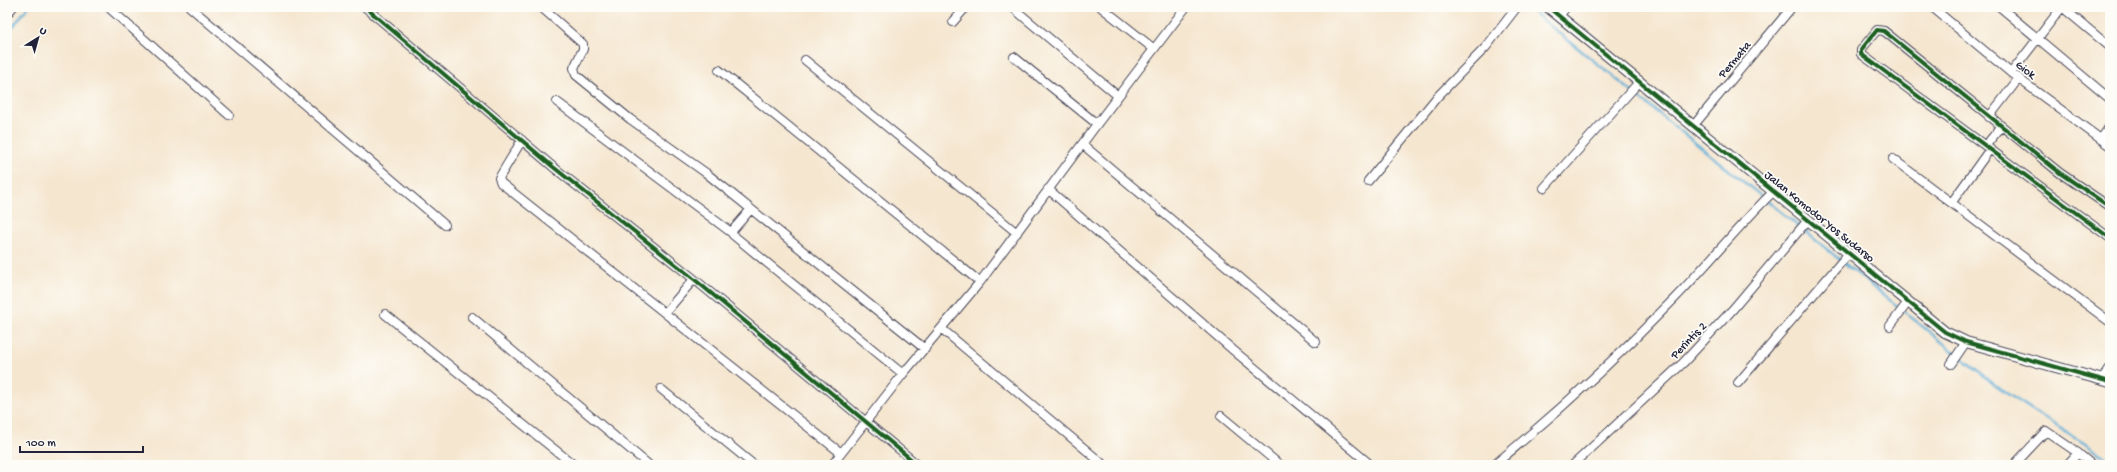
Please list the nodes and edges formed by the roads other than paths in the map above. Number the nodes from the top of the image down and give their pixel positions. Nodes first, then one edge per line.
1 (13, 7) edge
2 (108, 7) edge
3 (190, 7) edge
4 (365, 7) edge
5 (541, 7) edge
6 (966, 7) edge
7 (1012, 7) edge
8 (1101, 7) edge
9 (1186, 7) edge
10 (1548, 7) edge
11 (1792, 7) edge
12 (1932, 7) edge
13 (2000, 7) edge
14 (1516, 8) edge
15 (2065, 8) edge
16 (1563, 11) edge
17 (7, 14) edge
18 (953, 22) dead end
19 (2038, 39) junction
20 (2110, 47) edge
21 (1154, 49) junction
22 (1014, 57) dead end
23 (805, 60) dead end
24 (719, 70) dead end
25 (2011, 73) junction
26 (2019, 78) junction
27 (1638, 84) junction
28 (1118, 96) junction
29 (2110, 99) edge
30 (557, 102) dead end
31 (229, 115) dead end
32 (1989, 117) junction
33 (1097, 124) junction
34 (1694, 126) junction
35 (2110, 126) edge
36 (2001, 127) junction
37 (2101, 139) junction
38 (522, 140) junction
39 (1082, 144) junction
40 (2110, 146) edge
41 (1988, 147) junction
42 (1893, 159) dead end
43 (1368, 181) dead end
44 (1544, 188) dead end
45 (1048, 189) junction
46 (1771, 194) junction
47 (1952, 202) junction
48 (2110, 208) edge
49 (751, 209) junction
50 (1806, 223) junction
51 (445, 225) dead end
52 (732, 233) junction
53 (1017, 233) junction
54 (2110, 238) edge
55 (1847, 256) junction
56 (694, 279) junction
57 (980, 282) junction
58 (1907, 303) junction
59 (385, 314) dead end
60 (665, 314) junction
61 (472, 317) dead end
62 (2110, 322) edge
63 (1890, 326) dead end
64 (942, 329) junction
65 (1316, 342) dead end
66 (1963, 346) junction
67 (925, 349) junction
68 (1953, 361) dead end
69 (2110, 368) edge
70 (903, 374) junction
71 (2106, 381) edge
72 (1738, 383) dead end
73 (661, 389) dead end
74 (1221, 416) dead end
75 (867, 421) junction
76 (841, 453) junction
77 (2078, 453) junction
78 (574, 465) edge
79 (649, 465) edge
80 (754, 465) edge
81 (832, 465) edge
82 (918, 465) edge
83 (1104, 465) edge
84 (1280, 465) edge
85 (1371, 465) edge
86 (1494, 465) edge
87 (1573, 465) edge
88 (2014, 465) edge
89 (2067, 465) edge
90 (2092, 465) edge

1 - 17 street
2 - 31 street
3 - 51 street
4 - 38 street
5 - 49 street
6 - 18 street
7 - 28 street
8 - 21 street
9 - 21 street
10 - 16 street, Jalan Komodor Yos Sudarso
11 - 34 street, Permata
12 - 25 street, Giok
13 - 19 street
14 - 43 street
15 - 19 street
15 - 20 street
16 - 27 street, Jalan Komodor Yos Sudarso
19 - 25 street
19 - 29 street
21 - 28 street
22 - 33 street
23 - 53 street
24 - 57 street
25 - 26 street, Giok
26 - 32 street
26 - 37 street, Giok
27 - 34 street, Jalan Komodor Yos Sudarso
27 - 44 street
28 - 33 street
30 - 52 street
32 - 36 street
32 - 41 street
33 - 39 street
34 - 46 street, Jalan Komodor Yos Sudarso
35 - 37 street
36 - 41 street
36 - 48 street
37 - 40 street, Giok
38 - 56 street
38 - 60 street
39 - 45 street
39 - 65 street
41 - 47 street
41 - 54 street
42 - 47 street
45 - 53 street
45 - 85 street
46 - 50 street, Jalan Komodor Yos Sudarso
46 - 86 street
47 - 62 street
49 - 52 street
49 - 67 street
50 - 55 street, Jalan Komodor Yos Sudarso
50 - 87 street, Perintis 2
52 - 70 street
53 - 57 street
55 - 58 street, Jalan Komodor Yos Sudarso
55 - 72 street
56 - 60 street
56 - 75 street
57 - 64 street
58 - 63 street
58 - 66 street, Jalan Komodor Yos Sudarso
59 - 78 street
60 - 76 street
61 - 79 street
64 - 67 street
64 - 83 street
66 - 68 street
66 - 71 street, Jalan Komodor Yos Sudarso
67 - 70 street
69 - 71 street
70 - 75 street
73 - 80 street
74 - 84 street
75 - 76 street
75 - 82 street
76 - 81 street
77 - 88 street
77 - 89 street
77 - 90 street

